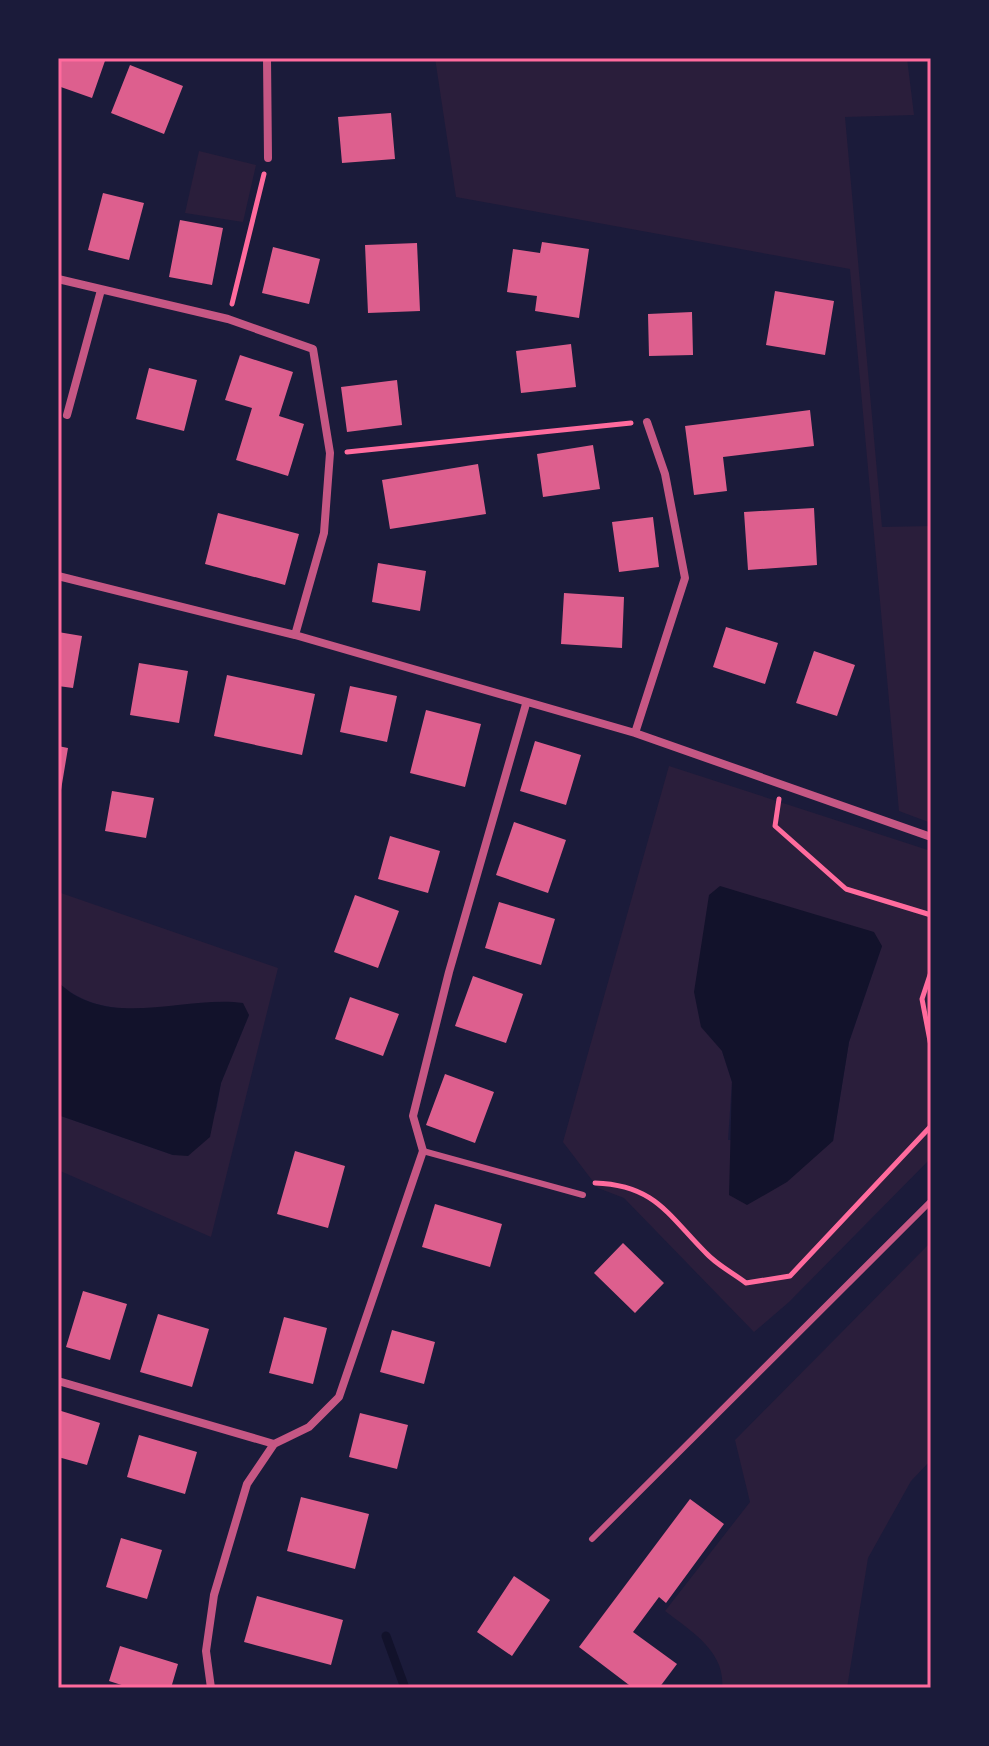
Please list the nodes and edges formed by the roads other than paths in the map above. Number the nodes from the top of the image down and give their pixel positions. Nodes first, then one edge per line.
1 (267, 58) edge
2 (268, 158) road end
3 (58, 279) edge
4 (101, 290) junction
5 (67, 415) dead end
6 (647, 422) road end
7 (58, 576) edge
8 (295, 635) junction
9 (526, 704) junction
10 (635, 733) junction
11 (931, 837) edge
12 (423, 1151) junction
13 (583, 1195) road end
14 (931, 1201) edge
15 (58, 1381) edge
16 (274, 1444) junction
17 (592, 1539) dead end
18 (211, 1688) edge

1 - 2 street
3 - 4 street
4 - 5 street
4 - 8 street
6 - 10 street
7 - 8 street
8 - 9 street
9 - 10 street
9 - 12 street
10 - 11 street
12 - 13 lane
12 - 16 street
14 - 17 lane
15 - 16 street
16 - 18 street

